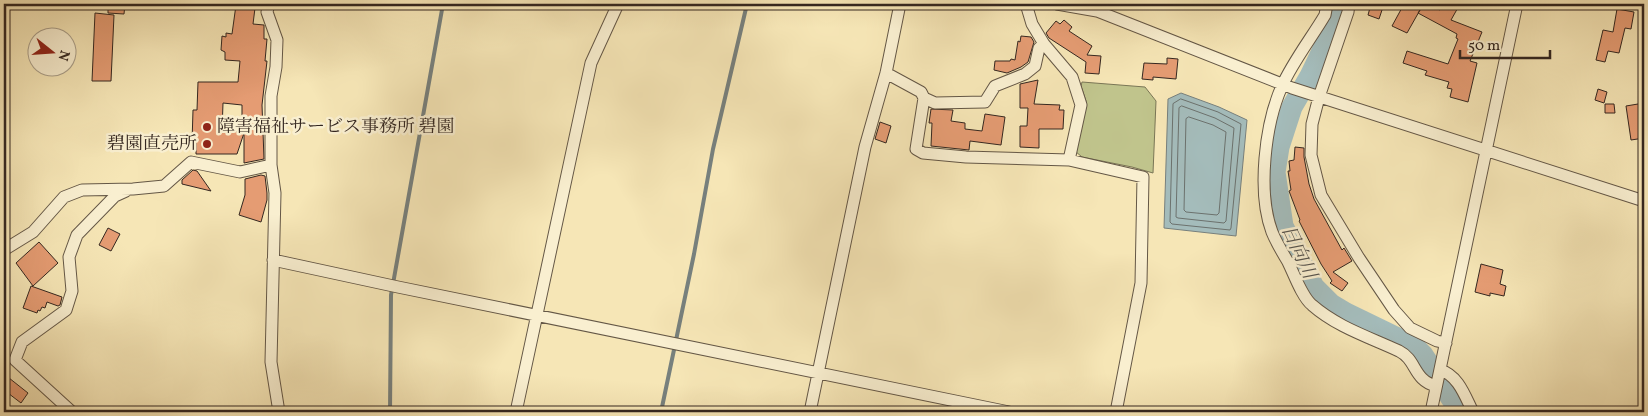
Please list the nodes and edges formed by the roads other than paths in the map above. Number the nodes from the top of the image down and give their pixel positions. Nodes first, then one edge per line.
1 (269, 4) edge
2 (618, 4) edge
3 (900, 4) edge
4 (1026, 4) edge
5 (1057, 4) edge
6 (1327, 4) edge
7 (1349, 4) edge
8 (1516, 4) edge
9 (1044, 44) junction
10 (886, 73) junction
11 (1287, 86) junction
12 (1316, 96) junction
13 (924, 98) junction
14 (1485, 150) junction
15 (1070, 160) junction
16 (272, 165) junction
17 (130, 189) junction
18 (1644, 201) edge
19 (4, 248) edge
20 (273, 260) junction
21 (536, 316) junction
22 (1446, 343) junction
23 (1440, 370) junction
24 (818, 373) junction
25 (1436, 388) junction
26 (1472, 410) dead end
27 (72, 412) edge
28 (279, 412) edge
29 (516, 412) edge
30 (810, 412) edge
31 (1009, 412) edge
32 (1116, 412) edge
33 (1431, 412) edge

1 - 16 street
2 - 21 street
3 - 10 street
4 - 9 street
5 - 11 street
6 - 11 street
7 - 12 street
8 - 14 street
9 - 13 street
9 - 15 street
10 - 13 street
10 - 24 street
11 - 12 street
11 - 25 street
12 - 14 street
12 - 22 street
13 - 15 street
14 - 18 street
14 - 22 street
15 - 32 street
16 - 17 street
16 - 20 street
17 - 19 street
17 - 27 street
20 - 21 street
20 - 28 street
21 - 24 street
21 - 29 street
22 - 23 street
23 - 25 street
23 - 26 street
24 - 30 street
24 - 31 street
25 - 33 street

